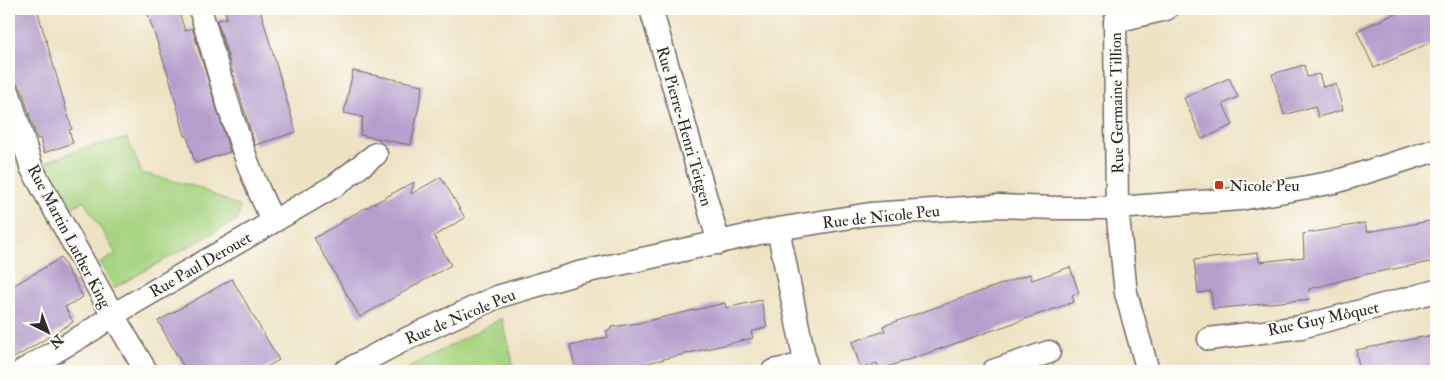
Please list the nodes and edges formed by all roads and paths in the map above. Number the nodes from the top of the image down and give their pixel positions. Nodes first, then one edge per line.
1 (200, 9) edge
2 (651, 9) edge
3 (1166, 9) edge
4 (9, 94) edge
5 (1436, 150) edge
6 (376, 154) dead end
7 (1116, 208) junction
8 (273, 221) junction
9 (778, 229) junction
10 (719, 243) junction
11 (1436, 291) edge
12 (113, 315) junction
13 (1209, 339) dead end
14 (1049, 352) dead end
15 (806, 368) edge
16 (22, 371) edge
17 (146, 371) edge
18 (345, 371) edge
19 (773, 371) edge
20 (993, 371) edge
21 (1148, 371) edge

1 - 8 street
2 - 10 street, Rue Pierre-Henri Teitgen
3 - 7 street, Rue Germaine Tillion
4 - 12 street, Rue Martin Luther King
5 - 7 street, Rue de Nicole Peu
6 - 8 street, Rue Paul Derouet
7 - 9 street, Rue de Nicole Peu
7 - 21 street
8 - 12 street, Rue Paul Derouet
9 - 10 street, Rue de Nicole Peu
9 - 15 street
10 - 18 street, Rue de Nicole Peu
11 - 13 street, Rue Guy Môquet
12 - 16 street, Rue Paul Derouet
12 - 17 street, Rue Martin Luther King
14 - 20 street
15 - 19 street

